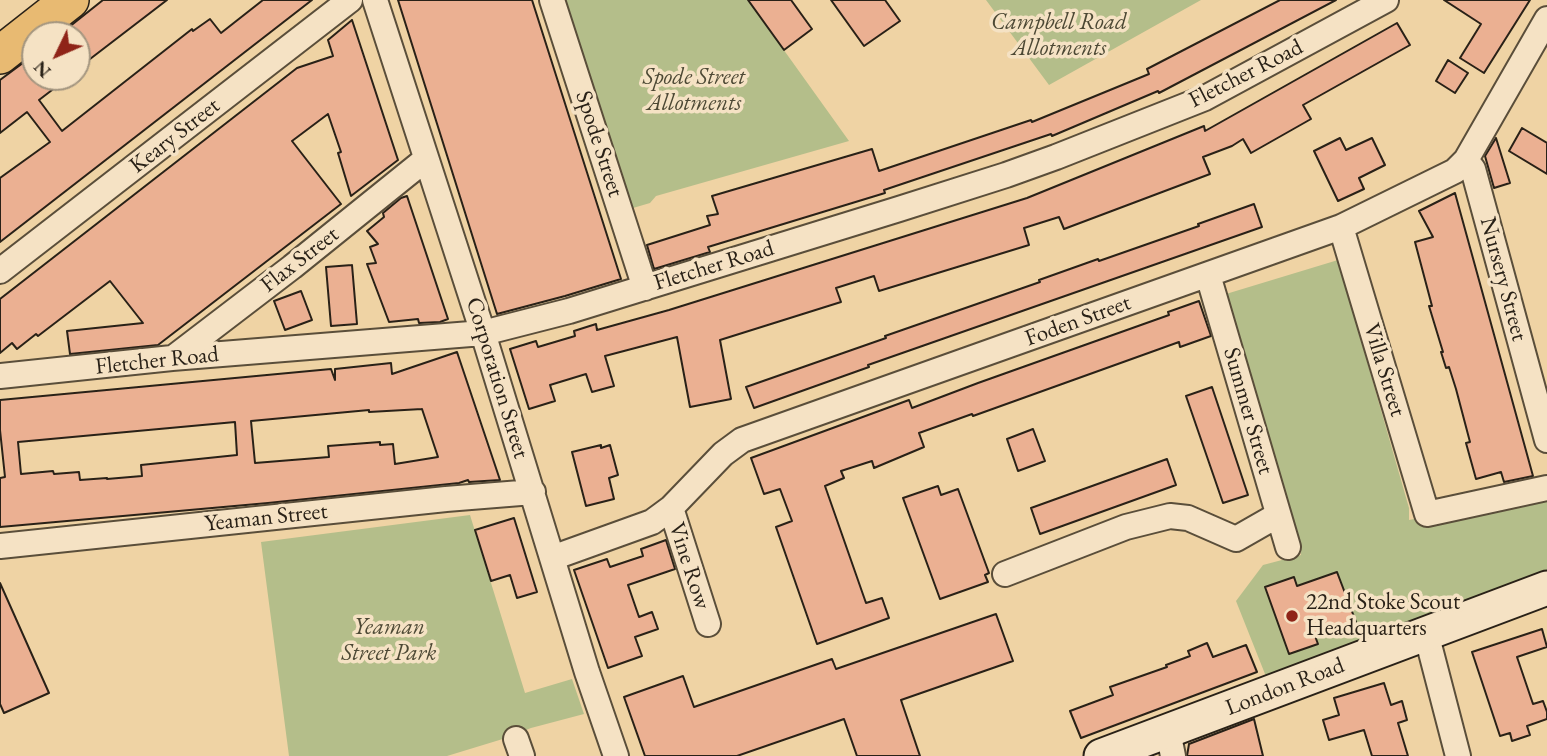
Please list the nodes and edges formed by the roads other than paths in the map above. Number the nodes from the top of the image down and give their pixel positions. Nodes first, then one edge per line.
1 (71, 0) edge
2 (350, 0) edge
3 (375, 0) edge
4 (552, 0) edge
5 (1386, 0) edge
6 (1547, 19) edge
7 (1540, 51) edge
8 (0, 55) edge
9 (426, 159) junction
10 (1466, 160) junction
11 (1341, 227) junction
12 (0, 271) edge
13 (1208, 275) junction
14 (645, 288) junction
15 (484, 333) junction
16 (172, 359) junction
17 (0, 376) edge
18 (1547, 440) edge
19 (1547, 488) edge
20 (533, 492) junction
21 (671, 508) junction
22 (1278, 515) junction
23 (0, 546) edge
24 (1288, 547) dead end
25 (552, 558) junction
26 (1005, 574) dead end
27 (1547, 588) edge
28 (708, 624) dead end
29 (1426, 633) junction
30 (1170, 743) edge
31 (616, 756) edge
32 (1101, 756) edge
33 (1458, 756) edge

1 - 8 main road
2 - 12 street, Keary Street
3 - 9 street, Corporation Street
4 - 14 street, Spode Street
5 - 14 street, Fletcher Road
6 - 7 street, Foden Street
7 - 10 street, Foden Street
9 - 15 street, Corporation Street
9 - 16 street, Flax Street
10 - 11 street, Foden Street
10 - 18 street, Nursery Street
11 - 13 street, Foden Street
11 - 19 street, Villa Street
13 - 21 street, Foden Street
13 - 22 street, Summer Street
14 - 15 street, Fletcher Road
15 - 16 street, Fletcher Road
15 - 20 street, Corporation Street
16 - 17 street, Fletcher Road
20 - 23 street, Yeaman Street
20 - 25 street, Corporation Street
21 - 25 street, Foden Street
21 - 28 street, Vine Row
22 - 24 street, Summer Street
22 - 26 street
25 - 31 street, Corporation Street
27 - 29 main road, London Road
29 - 30 main road, London Road
29 - 33 street
30 - 32 main road, London Road

